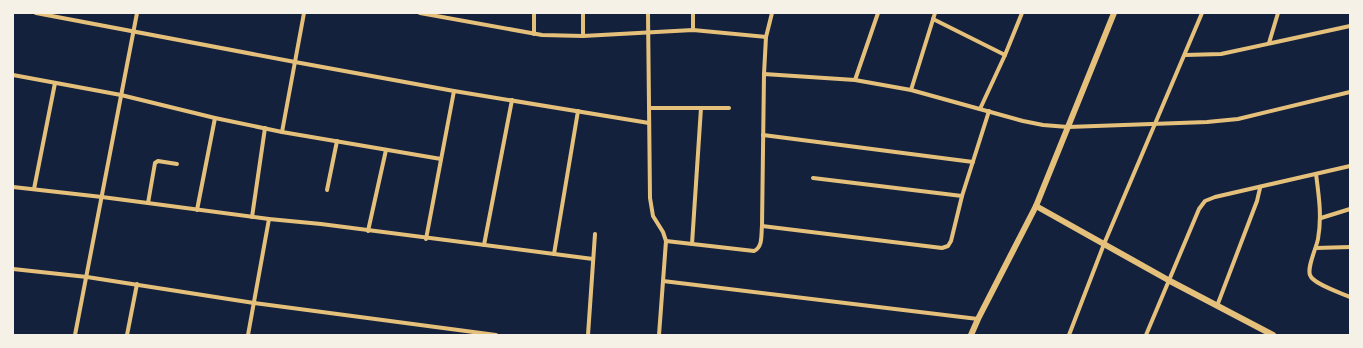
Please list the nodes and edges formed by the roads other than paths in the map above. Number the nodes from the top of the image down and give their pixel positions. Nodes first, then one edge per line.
1 (36, 13) edge
2 (137, 13) edge
3 (304, 13) edge
4 (420, 13) edge
5 (534, 13) edge
6 (583, 13) edge
7 (648, 13) edge
8 (693, 13) edge
9 (772, 13) edge
10 (878, 13) edge
11 (935, 13) edge
12 (1022, 13) edge
13 (1114, 13) edge
14 (1202, 13) edge
15 (1278, 13) edge
16 (933, 19) junction
17 (1350, 26) edge
18 (693, 30) junction
19 (133, 31) junction
20 (648, 32) junction
21 (534, 34) junction
22 (583, 36) junction
23 (766, 37) junction
24 (1269, 43) junction
25 (1005, 55) junction
26 (1185, 55) junction
27 (295, 62) junction
28 (764, 74) junction
29 (13, 75) edge
30 (854, 80) junction
31 (55, 83) junction
32 (910, 90) junction
33 (454, 91) junction
34 (1350, 92) edge
35 (121, 95) junction
36 (512, 100) junction
37 (649, 108) junction
38 (701, 108) junction
39 (729, 108) dead end
40 (980, 109) junction
41 (578, 111) junction
42 (989, 111) junction
43 (215, 118) junction
44 (649, 123) junction
45 (1156, 124) junction
46 (1068, 127) junction
47 (265, 128) junction
48 (282, 132) junction
49 (763, 135) junction
50 (337, 141) junction
51 (386, 150) junction
52 (441, 159) junction
53 (973, 162) junction
54 (177, 164) dead end
55 (1350, 166) edge
56 (1316, 174) junction
57 (813, 178) dead end
58 (13, 187) edge
59 (1260, 188) junction
60 (34, 189) junction
61 (327, 190) dead end
62 (962, 196) junction
63 (102, 197) junction
64 (148, 203) junction
65 (1036, 206) junction
66 (1350, 209) edge
67 (197, 210) junction
68 (252, 217) junction
69 (1321, 218) junction
70 (269, 219) junction
71 (762, 226) junction
72 (368, 231) junction
73 (595, 234) dead end
74 (426, 239) junction
75 (666, 241) junction
76 (692, 244) junction
77 (1104, 244) junction
78 (484, 245) junction
79 (1350, 247) edge
80 (1316, 248) junction
81 (554, 254) junction
82 (593, 259) junction
83 (13, 269) edge
84 (87, 277) junction
85 (663, 281) junction
86 (1170, 281) junction
87 (137, 284) junction
88 (1350, 297) edge
89 (254, 303) junction
90 (1216, 306) junction
91 (978, 320) junction
92 (75, 335) edge
93 (127, 335) edge
94 (248, 335) edge
95 (496, 335) edge
96 (588, 335) edge
97 (659, 335) edge
98 (971, 335) edge
99 (1069, 335) edge
100 (1146, 335) edge
101 (1273, 335) edge

1 - 19 street
2 - 19 street
3 - 27 street
4 - 21 street
5 - 21 street
6 - 22 street
7 - 20 street
8 - 18 street
9 - 23 street
10 - 30 street
11 - 16 street
12 - 25 street
13 - 46 street
14 - 26 street
15 - 24 street
16 - 25 street
16 - 32 street
17 - 24 street
18 - 20 street
18 - 23 street
19 - 27 street
19 - 35 street
20 - 22 street
20 - 37 street
21 - 22 street
23 - 28 street
24 - 26 street
25 - 40 street
26 - 45 street
27 - 33 street
27 - 48 street
28 - 30 street
28 - 49 street
29 - 31 street
30 - 32 street
31 - 35 street
31 - 60 street
32 - 40 street
33 - 36 street
33 - 52 street
34 - 45 street
35 - 43 street
35 - 63 street
36 - 41 street
36 - 78 street
37 - 38 street
37 - 44 street
38 - 39 street
38 - 76 street
40 - 42 street
41 - 44 street
41 - 81 street
42 - 46 street
42 - 53 street
43 - 47 street
43 - 67 street
44 - 75 street
45 - 46 street
45 - 77 street
46 - 65 street
47 - 48 street
47 - 68 street
48 - 50 street
49 - 53 street
49 - 71 street
50 - 51 street
50 - 61 street
51 - 52 street
51 - 72 street
52 - 74 street
53 - 62 street
54 - 64 street
55 - 56 street
56 - 59 street
56 - 69 street
57 - 62 street
58 - 60 street
59 - 86 street
59 - 90 street
60 - 63 street
62 - 71 street
63 - 64 street
63 - 84 street
64 - 67 street
65 - 77 street
65 - 91 street
66 - 69 street
67 - 68 street
68 - 70 street
69 - 80 street
70 - 72 street
70 - 89 street
71 - 76 street
72 - 74 street
73 - 82 street
74 - 78 street
75 - 76 street
75 - 85 street
77 - 86 street
77 - 99 street
78 - 81 street
79 - 80 street
80 - 88 street
81 - 82 street
82 - 96 street
83 - 84 street
84 - 87 street
84 - 92 street
85 - 91 street
85 - 97 street
86 - 90 street
86 - 100 street
87 - 89 street
87 - 93 street
89 - 94 street
89 - 95 street
90 - 101 street
91 - 98 street

